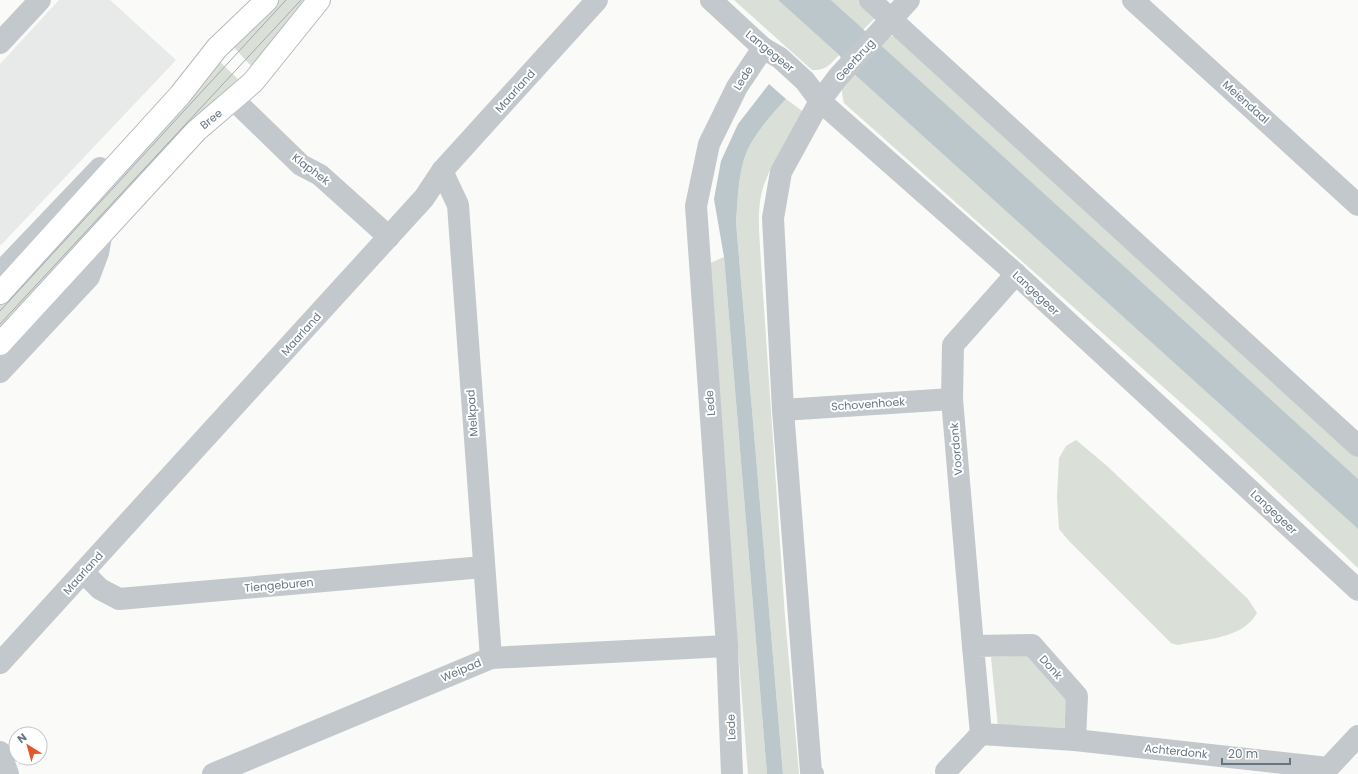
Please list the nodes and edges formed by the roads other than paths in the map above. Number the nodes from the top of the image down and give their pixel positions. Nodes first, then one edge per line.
1 (40, 0) edge
2 (267, 0) edge
3 (319, 0) edge
4 (597, 0) edge
5 (711, 0) edge
6 (870, 0) edge
7 (909, 0) edge
8 (1133, 0) edge
9 (886, 26) junction
10 (0, 43) edge
11 (763, 48) junction
12 (234, 100) junction
13 (820, 101) junction
14 (130, 151) junction
15 (442, 171) junction
16 (1358, 205) edge
17 (101, 237) junction
18 (389, 237) junction
19 (0, 272) edge
20 (1016, 274) junction
21 (0, 293) edge
22 (0, 344) edge
23 (0, 372) edge
24 (952, 399) junction
25 (783, 410) junction
26 (1358, 446) edge
27 (483, 567) junction
28 (83, 572) junction
29 (1358, 590) edge
30 (727, 646) junction
31 (973, 646) junction
32 (490, 658) junction
33 (0, 663) edge
34 (981, 734) junction
35 (1358, 736) edge
36 (1075, 740) junction
37 (0, 752) edge
38 (946, 771) dead end
39 (812, 773) edge
40 (8, 774) edge
41 (213, 774) edge
42 (732, 774) edge

1 - 10 street
2 - 14 main road
3 - 12 main road, Bree
4 - 15 street, Maarland
5 - 11 street, Langegeer
6 - 9 street
7 - 9 street, Geerbrug
8 - 16 street, Meiendaal
9 - 13 street, Geerbrug
9 - 26 street
11 - 13 street, Langegeer
11 - 30 street, Lede
12 - 17 main road, Bree
12 - 18 street, Klaphek
13 - 20 street, Langegeer
13 - 25 street
14 - 19 street
14 - 21 main road
15 - 18 street, Maarland
15 - 27 street, Melkpad
17 - 22 main road, Bree
17 - 23 street, Bree
18 - 28 street, Maarland
20 - 24 street, Voordonk
20 - 29 street, Langegeer
24 - 25 street, Schovenhoek
24 - 31 street, Voordonk
25 - 39 street
27 - 28 street, Tiengeburen
27 - 32 street, Melkpad
28 - 33 street, Maarland
30 - 32 street, Weipad
30 - 42 street, Lede
31 - 34 street
31 - 36 street, Donk
32 - 41 street, Weipad
34 - 36 street
34 - 38 street
35 - 36 street, Achterdonk
37 - 40 street

